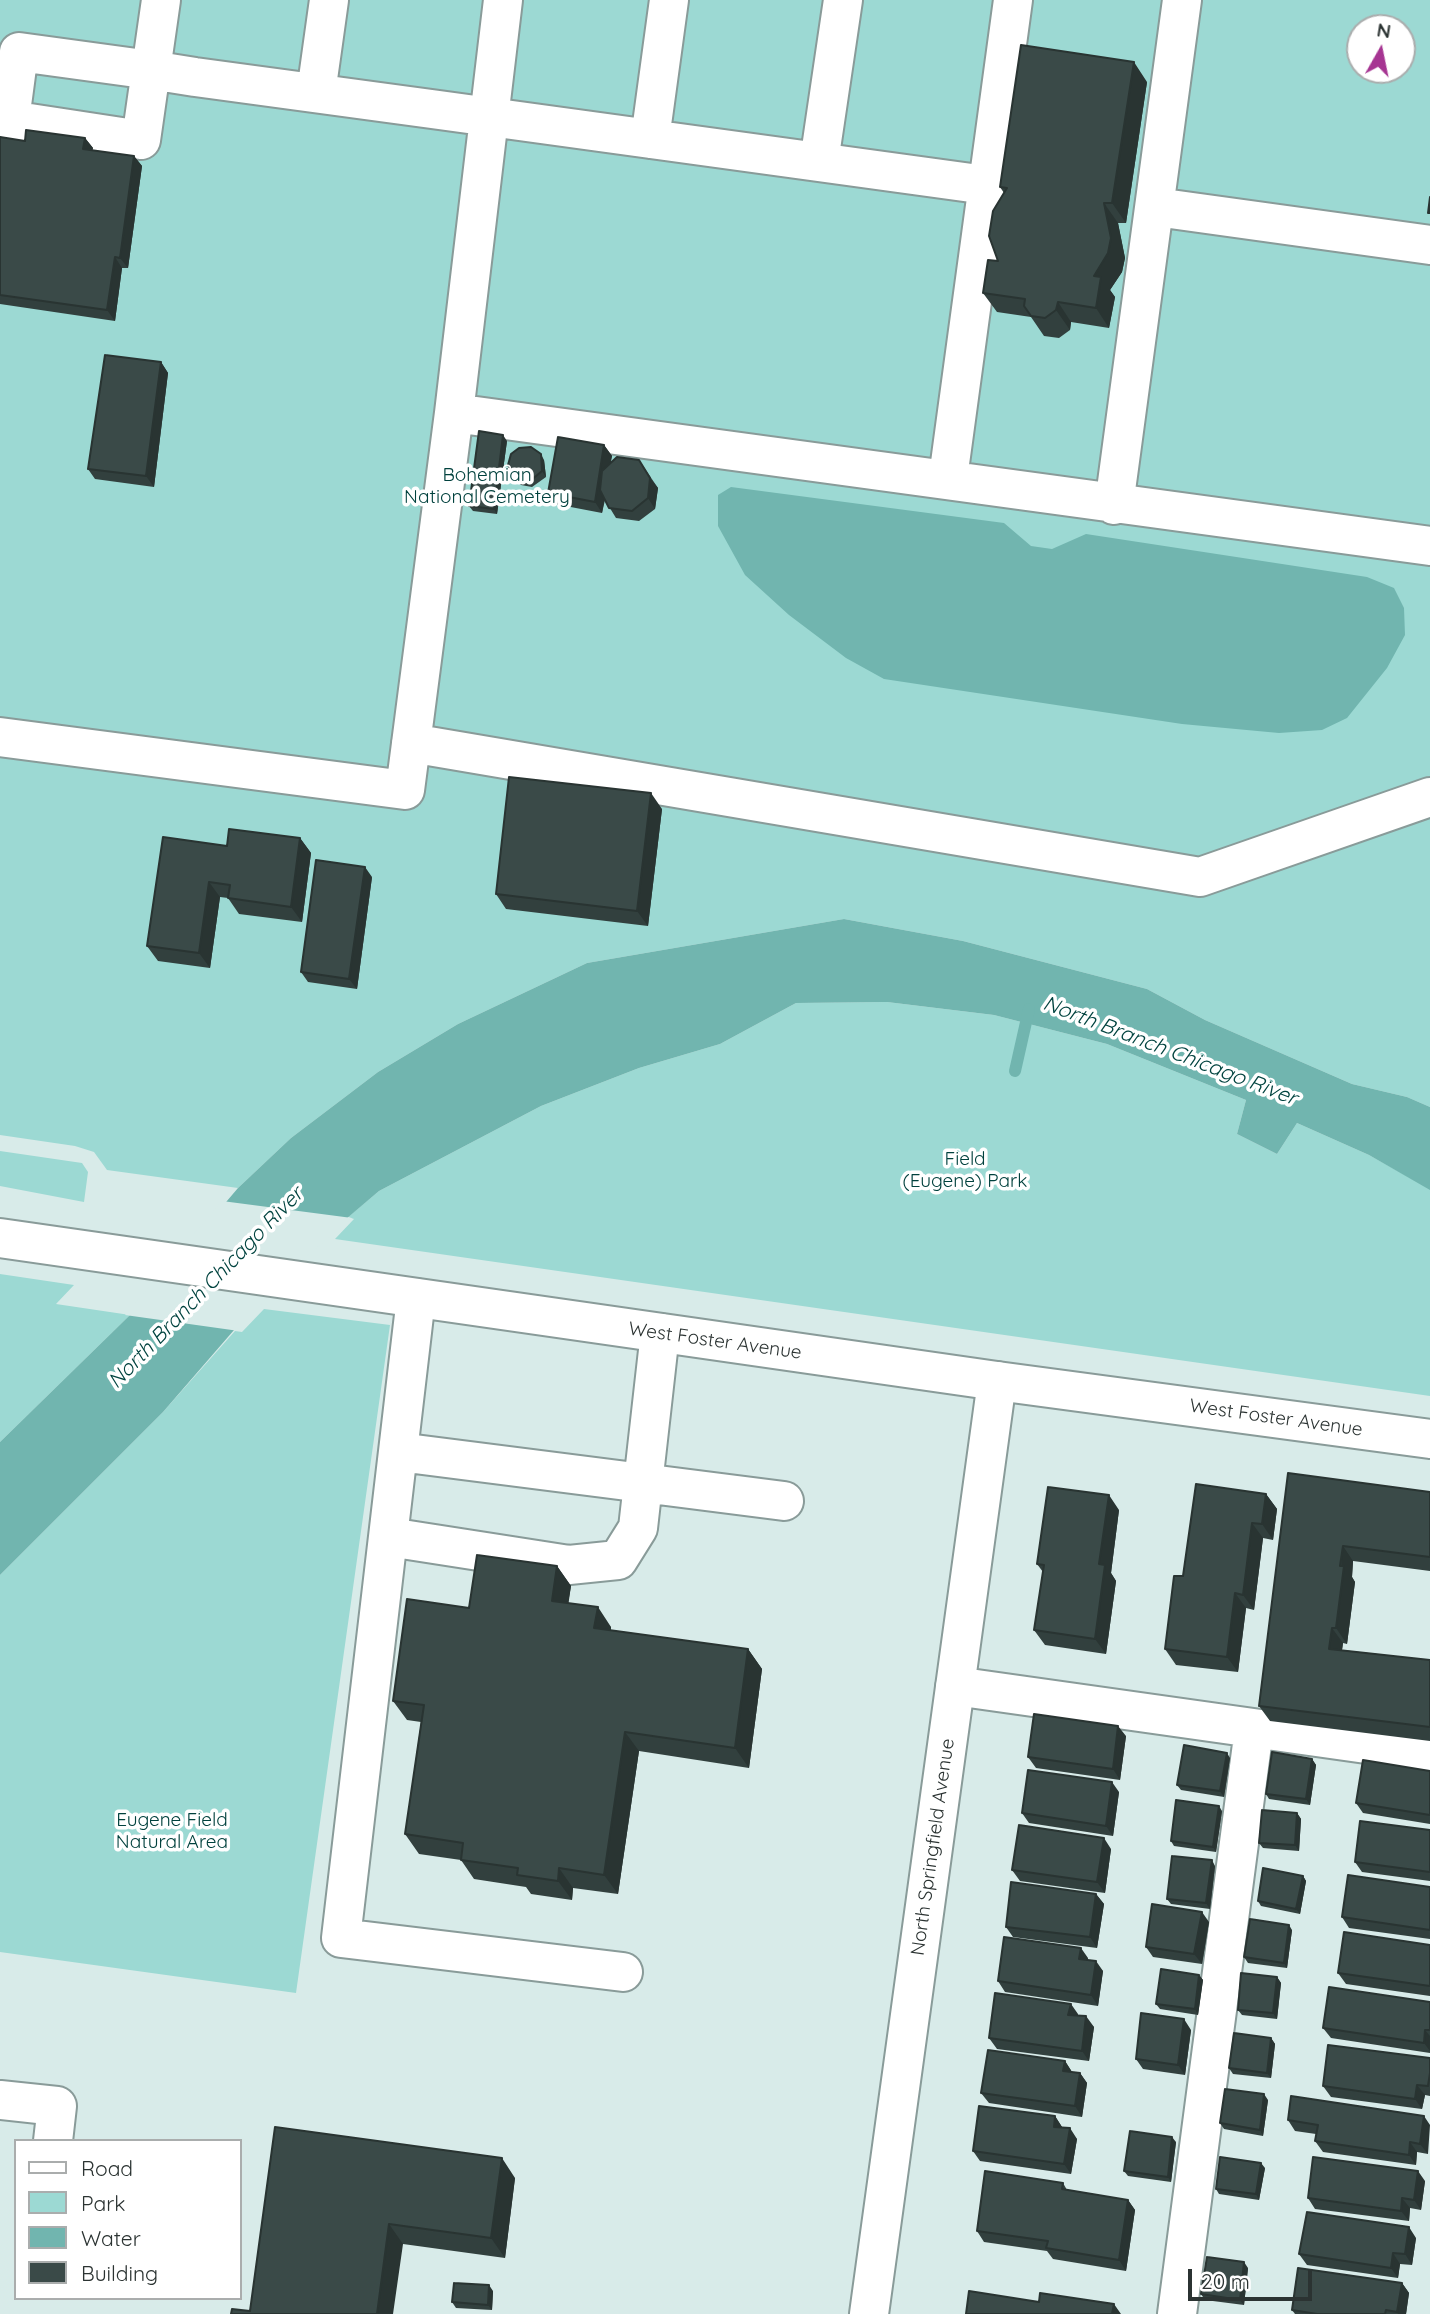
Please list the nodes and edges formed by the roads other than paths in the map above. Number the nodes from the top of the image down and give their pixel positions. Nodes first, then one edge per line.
1 (161, 0) edge
2 (329, 0) edge
3 (503, 0) edge
4 (669, 0) edge
5 (843, 0) edge
6 (1013, 0) edge
7 (1182, 0) edge
8 (316, 93) junction
9 (489, 117) junction
10 (650, 139) junction
11 (819, 162) junction
12 (986, 185) junction
13 (1156, 206) junction
14 (1430, 245) edge
15 (454, 413) junction
16 (947, 478) junction
17 (1114, 505) junction
18 (1430, 546) edge
19 (0, 737) edge
20 (411, 743) junction
21 (1430, 797) edge
22 (0, 1238) edge
23 (416, 1298) junction
24 (660, 1333) junction
25 (997, 1381) junction
26 (1430, 1439) edge
27 (399, 1452) junction
28 (644, 1482) junction
29 (784, 1501) dead end
30 (389, 1537) junction
31 (955, 1686) junction
32 (1254, 1728) junction
33 (1430, 1753) edge
34 (623, 1972) dead end
35 (0, 2100) edge
36 (53, 2139) edge
37 (869, 2314) edge
38 (1177, 2314) edge

1 - 8 main road
2 - 8 main road
3 - 9 main road
4 - 10 main road
5 - 11 main road
6 - 12 main road
7 - 13 main road
8 - 9 main road
9 - 10 main road
9 - 15 main road
10 - 11 main road
11 - 12 main road
12 - 16 main road
13 - 14 main road
13 - 17 main road
15 - 16 main road
15 - 20 main road
16 - 17 main road
17 - 18 main road
19 - 20 main road
20 - 21 main road
22 - 23 main road, West Foster Avenue
23 - 24 main road, West Foster Avenue
23 - 27 main road
24 - 25 main road, West Foster Avenue
24 - 28 main road
25 - 26 main road, West Foster Avenue
25 - 31 main road, North Springfield Avenue
27 - 28 main road
27 - 30 main road
28 - 29 main road
28 - 30 main road
30 - 34 main road
31 - 32 main road
31 - 37 main road, North Springfield Avenue
32 - 33 main road
32 - 38 main road
35 - 36 main road

